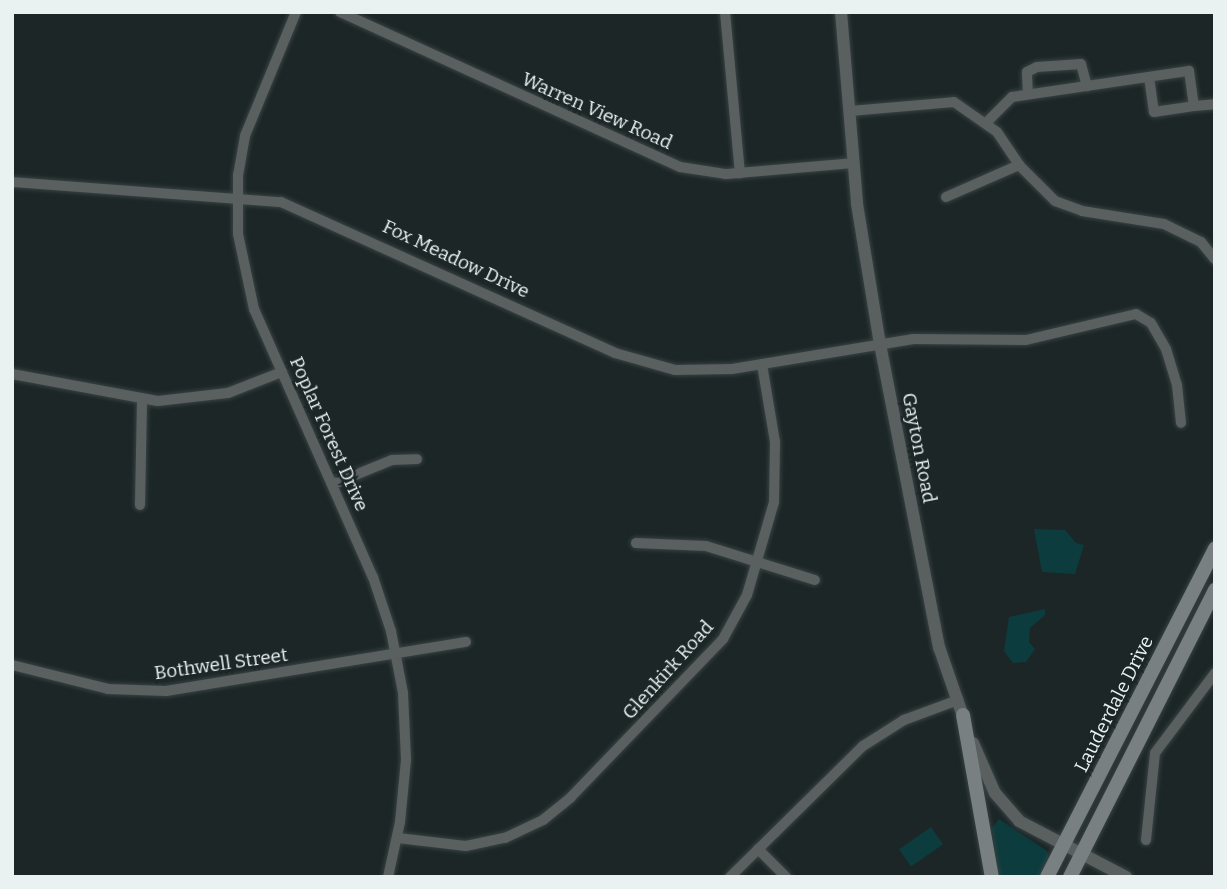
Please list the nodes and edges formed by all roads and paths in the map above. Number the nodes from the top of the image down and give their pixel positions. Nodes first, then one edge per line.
1 (296, 12) edge
2 (340, 12) edge
3 (724, 12) edge
4 (841, 12) edge
5 (1149, 77) junction
6 (1087, 86) junction
7 (1028, 94) junction
8 (1215, 104) edge
9 (1194, 106) junction
10 (850, 111) junction
11 (986, 123) junction
12 (854, 163) junction
13 (1019, 165) junction
14 (740, 173) junction
15 (12, 182) edge
16 (237, 195) junction
17 (946, 197) dead end
18 (1215, 238) edge
19 (1211, 254) edge
20 (880, 344) junction
21 (762, 363) junction
22 (282, 372) junction
23 (12, 374) edge
24 (142, 399) junction
25 (1181, 423) dead end
26 (417, 459) dead end
27 (333, 484) junction
28 (140, 505) dead end
29 (636, 543) dead end
30 (1215, 548) edge
31 (759, 562) junction
32 (815, 580) dead end
33 (1215, 590) edge
34 (1210, 613) edge
35 (466, 642) dead end
36 (396, 653) junction
37 (12, 665) edge
38 (1215, 673) edge
39 (960, 708) junction
40 (398, 838) junction
41 (1146, 841) dead end
42 (1063, 845) junction
43 (758, 849) junction
44 (1082, 855) junction
45 (388, 877) edge
46 (730, 877) edge
47 (786, 877) edge
48 (992, 877) edge
49 (1047, 877) edge
50 (1070, 877) edge
51 (1126, 877) edge

1 - 16 street, Poplar Forest Drive
2 - 14 street, Warren View Road
3 - 14 street
4 - 10 street, Gayton Road
5 - 6 street
5 - 9 street
5 - 9 street
6 - 7 street
6 - 7 street
7 - 11 street
8 - 9 street
10 - 11 street
10 - 12 street, Gayton Road
11 - 13 street
12 - 14 street, Warren View Road
12 - 20 street, Gayton Road
13 - 17 street
13 - 19 street
15 - 16 street, Fox Meadow Drive
16 - 21 street, Fox Meadow Drive
16 - 22 street, Poplar Forest Drive
18 - 19 street
20 - 21 street, Fox Meadow Drive
20 - 25 street, Fox Meadow Drive
20 - 39 street, Gayton Road
21 - 31 street, Glenkirk Road
22 - 24 street
22 - 27 street, Poplar Forest Drive
23 - 24 street
24 - 28 street
26 - 27 street
27 - 36 street, Poplar Forest Drive
29 - 31 street
30 - 42 main road, Lauderdale Drive
31 - 32 street
31 - 40 street, Glenkirk Road
33 - 34 main road, Lauderdale Drive
34 - 44 main road, Lauderdale Drive
35 - 36 street, Bothwell Street
36 - 37 street, Bothwell Street
36 - 40 street, Poplar Forest Drive
38 - 41 street
39 - 42 street, Gayton Road
39 - 43 street
39 - 48 main road
40 - 45 street, Poplar Forest Drive
42 - 44 street, Gayton Road
42 - 49 main road, Lauderdale Drive
43 - 46 street
43 - 47 street
44 - 50 main road, Lauderdale Drive
44 - 51 street, Gayton Road

